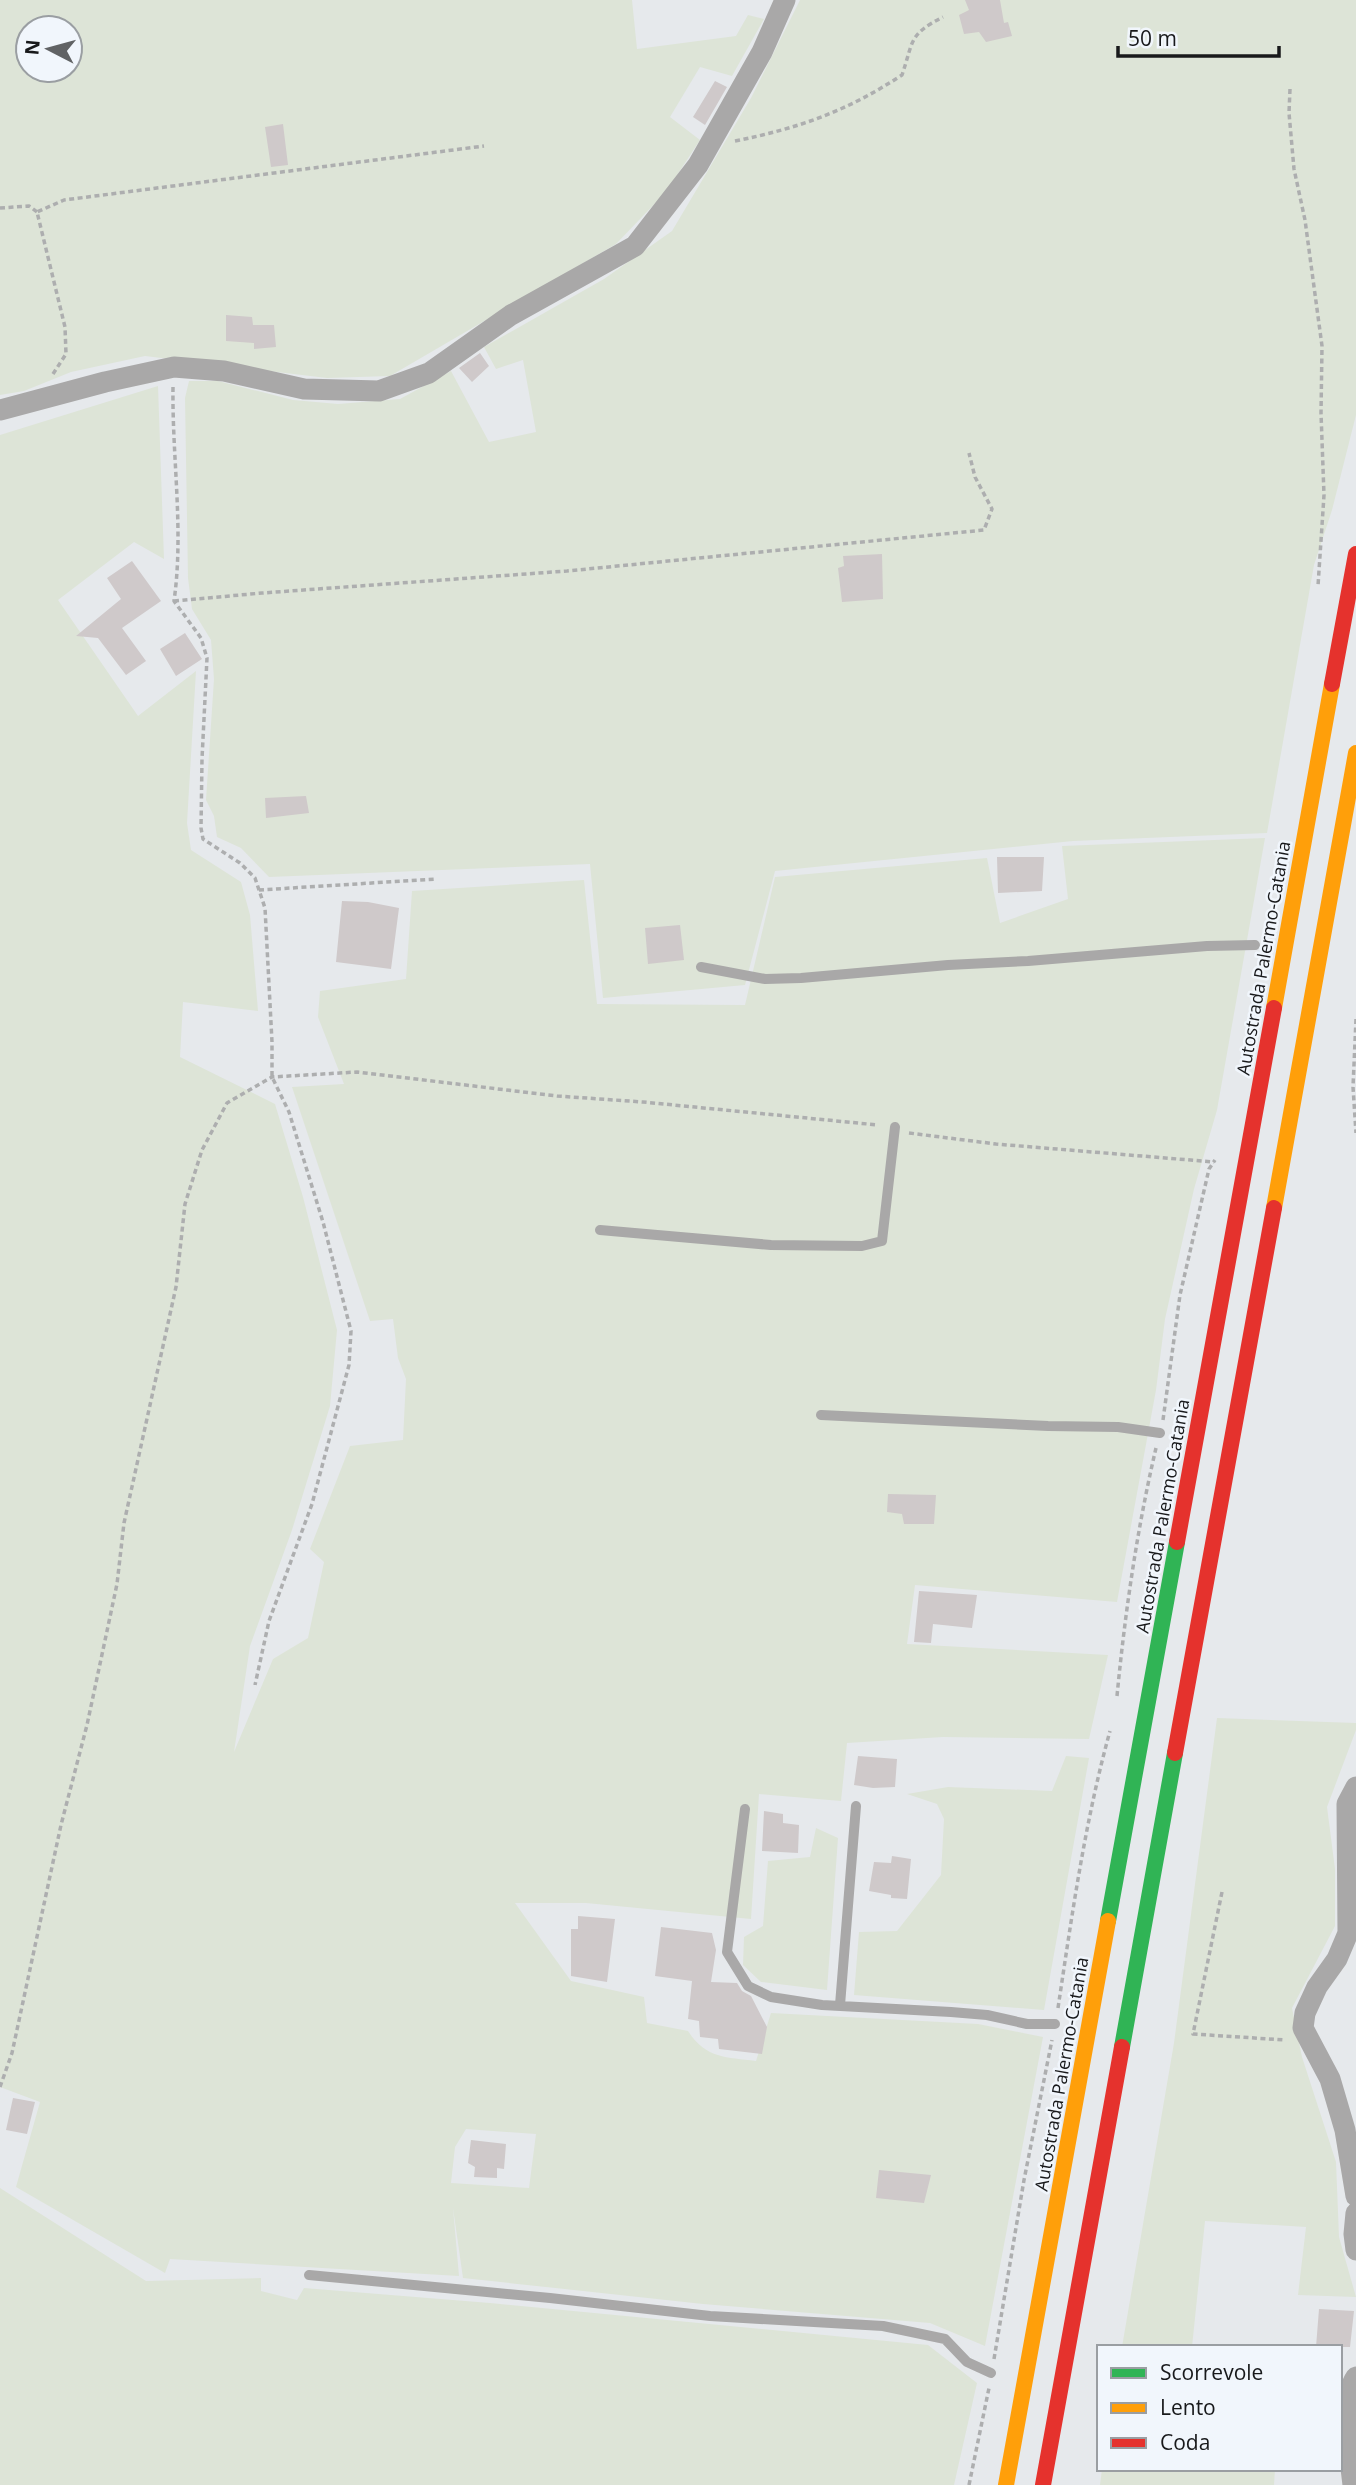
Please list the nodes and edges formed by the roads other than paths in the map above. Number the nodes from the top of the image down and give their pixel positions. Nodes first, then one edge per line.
1 (785, 0) edge
2 (0, 410) edge
3 (1356, 554) edge
4 (1356, 752) edge
5 (1255, 945) dead end
6 (701, 967) dead end
7 (895, 1127) road end
8 (600, 1230) dead end
9 (821, 1415) dead end
10 (1160, 1433) road end
11 (1356, 1787) edge
12 (856, 1805) dead end
13 (745, 1810) dead end
14 (1348, 1951) edge
15 (840, 2005) junction
16 (1055, 2024) road end
17 (1356, 2196) edge
18 (1356, 2213) edge
19 (1356, 2250) edge
20 (309, 2275) dead end
21 (991, 2373) road end
22 (1356, 2377) edge
23 (1006, 2485) edge
24 (1043, 2485) edge
25 (1353, 2485) edge

1 - 2 street
3 - 23 highway, Autostrada Palermo-Catania
4 - 24 highway
5 - 6 lane
7 - 8 lane
9 - 10 lane
11 - 14 street
12 - 15 lane
13 - 15 lane
14 - 17 street
15 - 16 lane
18 - 19 street
20 - 21 lane
22 - 25 street

